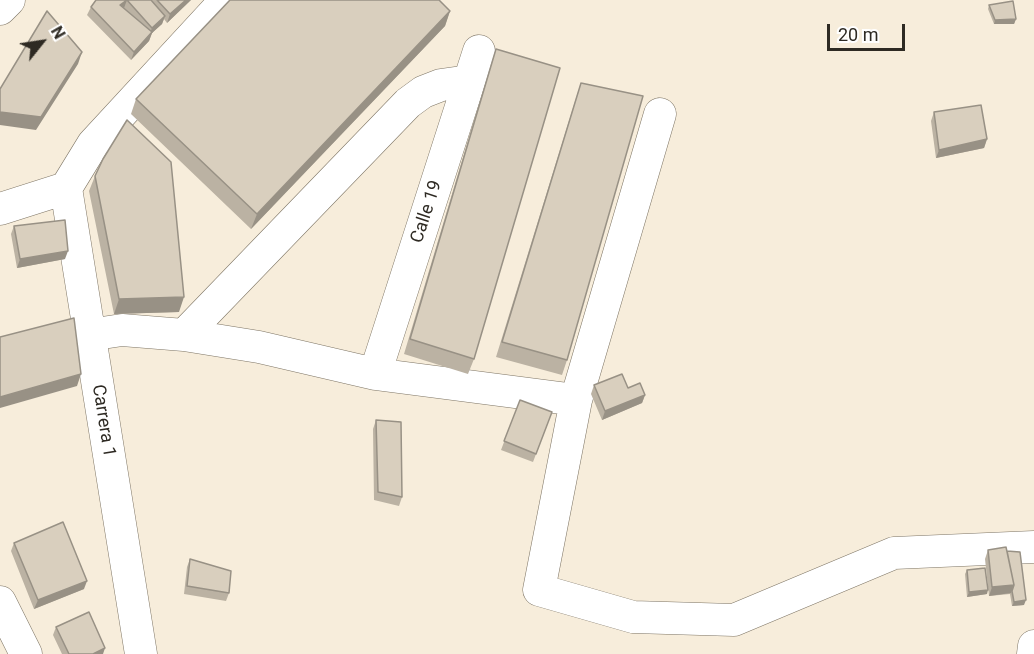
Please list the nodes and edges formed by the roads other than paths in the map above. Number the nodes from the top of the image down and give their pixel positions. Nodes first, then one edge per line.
1 (9, 0) edge
2 (226, 0) edge
3 (0, 9) edge
4 (479, 51) dead end
5 (469, 81) junction
6 (660, 114) dead end
7 (66, 188) junction
8 (0, 209) edge
9 (89, 335) junction
10 (184, 335) junction
11 (375, 374) junction
12 (576, 400) junction
13 (1034, 547) edge
14 (1034, 646) edge
15 (141, 654) edge
16 (1033, 654) edge

1 - 3 street
2 - 7 street
4 - 5 street, Calle 19
5 - 10 street
5 - 11 street, Calle 19
6 - 12 street
7 - 8 street
7 - 9 street, Carrera 1
9 - 10 street
9 - 15 street, Carrera 1
10 - 11 street
11 - 12 street
12 - 13 street
14 - 16 street

